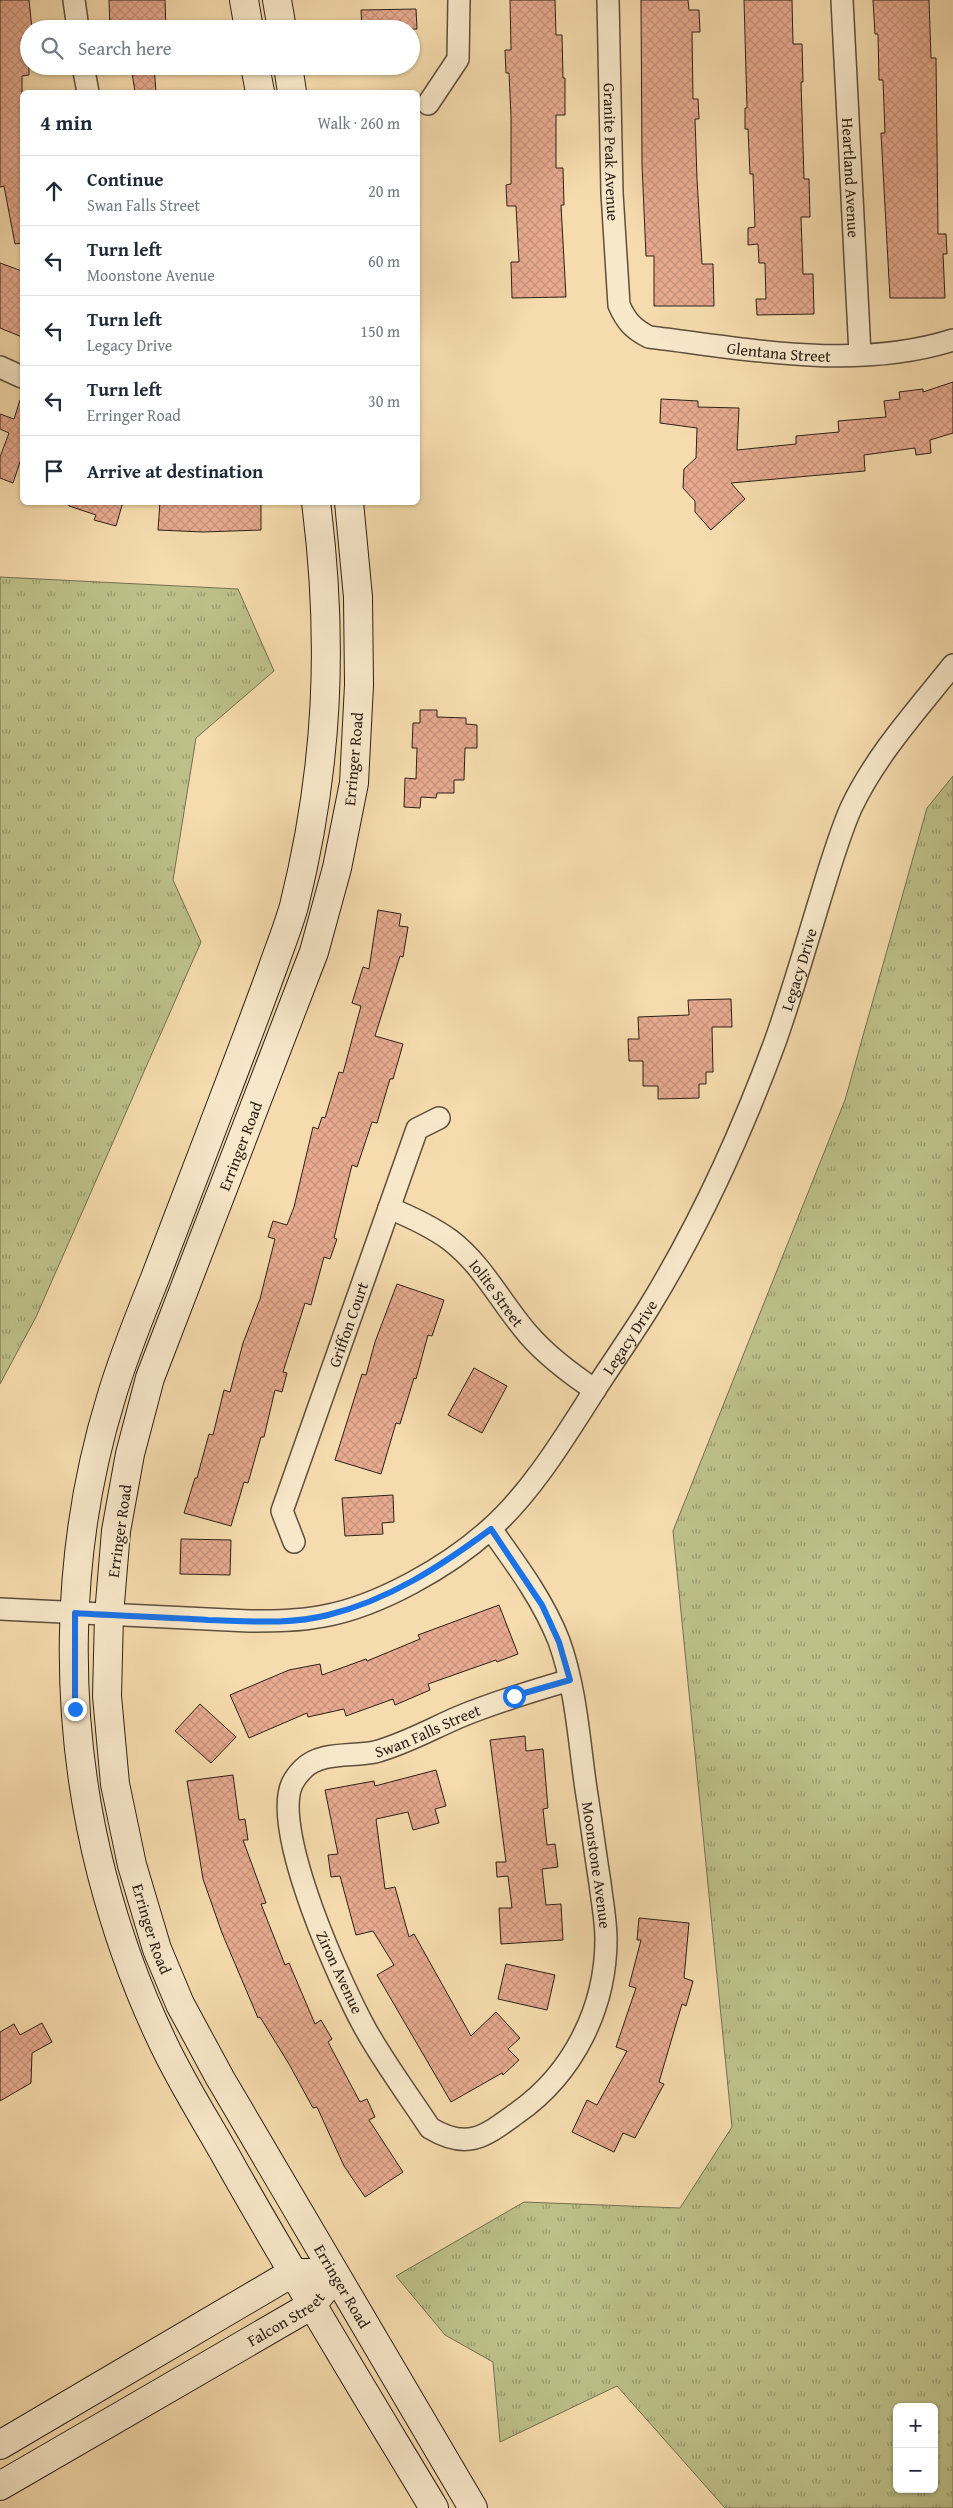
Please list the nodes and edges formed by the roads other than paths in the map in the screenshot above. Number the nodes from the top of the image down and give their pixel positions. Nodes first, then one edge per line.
1 (74, 0) edge
2 (244, 0) edge
3 (277, 0) edge
4 (459, 0) edge
5 (608, 0) edge
6 (842, 0) edge
7 (77, 20) edge
8 (247, 20) edge
9 (280, 20) edge
10 (85, 75) edge
11 (257, 75) edge
12 (289, 75) edge
13 (88, 90) edge
14 (260, 90) edge
15 (292, 90) edge
16 (428, 104) dead end
17 (619, 305) joint
18 (953, 340) edge
19 (860, 354) junction
20 (0, 367) edge
21 (20, 376) edge
22 (316, 505) edge
23 (349, 505) edge
24 (953, 664) edge
25 (439, 1118) dead end
26 (389, 1208) junction
27 (595, 1390) junction
28 (491, 1529) junction
29 (294, 1542) dead end
30 (0, 1609) edge
31 (75, 1613) junction
32 (108, 1615) junction
33 (570, 1680) junction
34 (292, 1784) joint
35 (444, 2137) joint
36 (292, 2273) junction
37 (335, 2275) junction
38 (312, 2305) junction
39 (0, 2445) edge
40 (0, 2486) edge
41 (434, 2508) edge
42 (473, 2508) edge

1 - 7 street
2 - 8 main road
3 - 9 main road
4 - 16 street
5 - 17 street, Granite Peak Avenue
6 - 19 street, Heartland Avenue
10 - 13 street
11 - 14 main road
12 - 15 main road
17 - 19 street, Glentana Street
18 - 19 street, Glentana Street
20 - 21 street
22 - 31 main road, Erringer Road
23 - 32 main road, Erringer Road
24 - 27 street, Legacy Drive
25 - 26 street, Griffon Court
26 - 27 street, Iolite Street
26 - 29 street, Griffon Court
27 - 28 street, Legacy Drive
28 - 32 street, Legacy Drive
28 - 33 street, Moonstone Avenue
30 - 31 street, Legacy Drive
31 - 32 street, Legacy Drive
31 - 36 main road, Erringer Road
32 - 37 main road, Erringer Road
33 - 34 street, Swan Falls Street
33 - 35 street, Moonstone Avenue
34 - 35 street, Ziron Avenue
36 - 37 main road, Falcon Street
36 - 38 main road, Erringer Road
36 - 39 main road, Falcon Street
37 - 38 main road, Falcon Street
37 - 42 main road, Erringer Road
38 - 40 main road, Falcon Street
38 - 41 main road, Erringer Road

